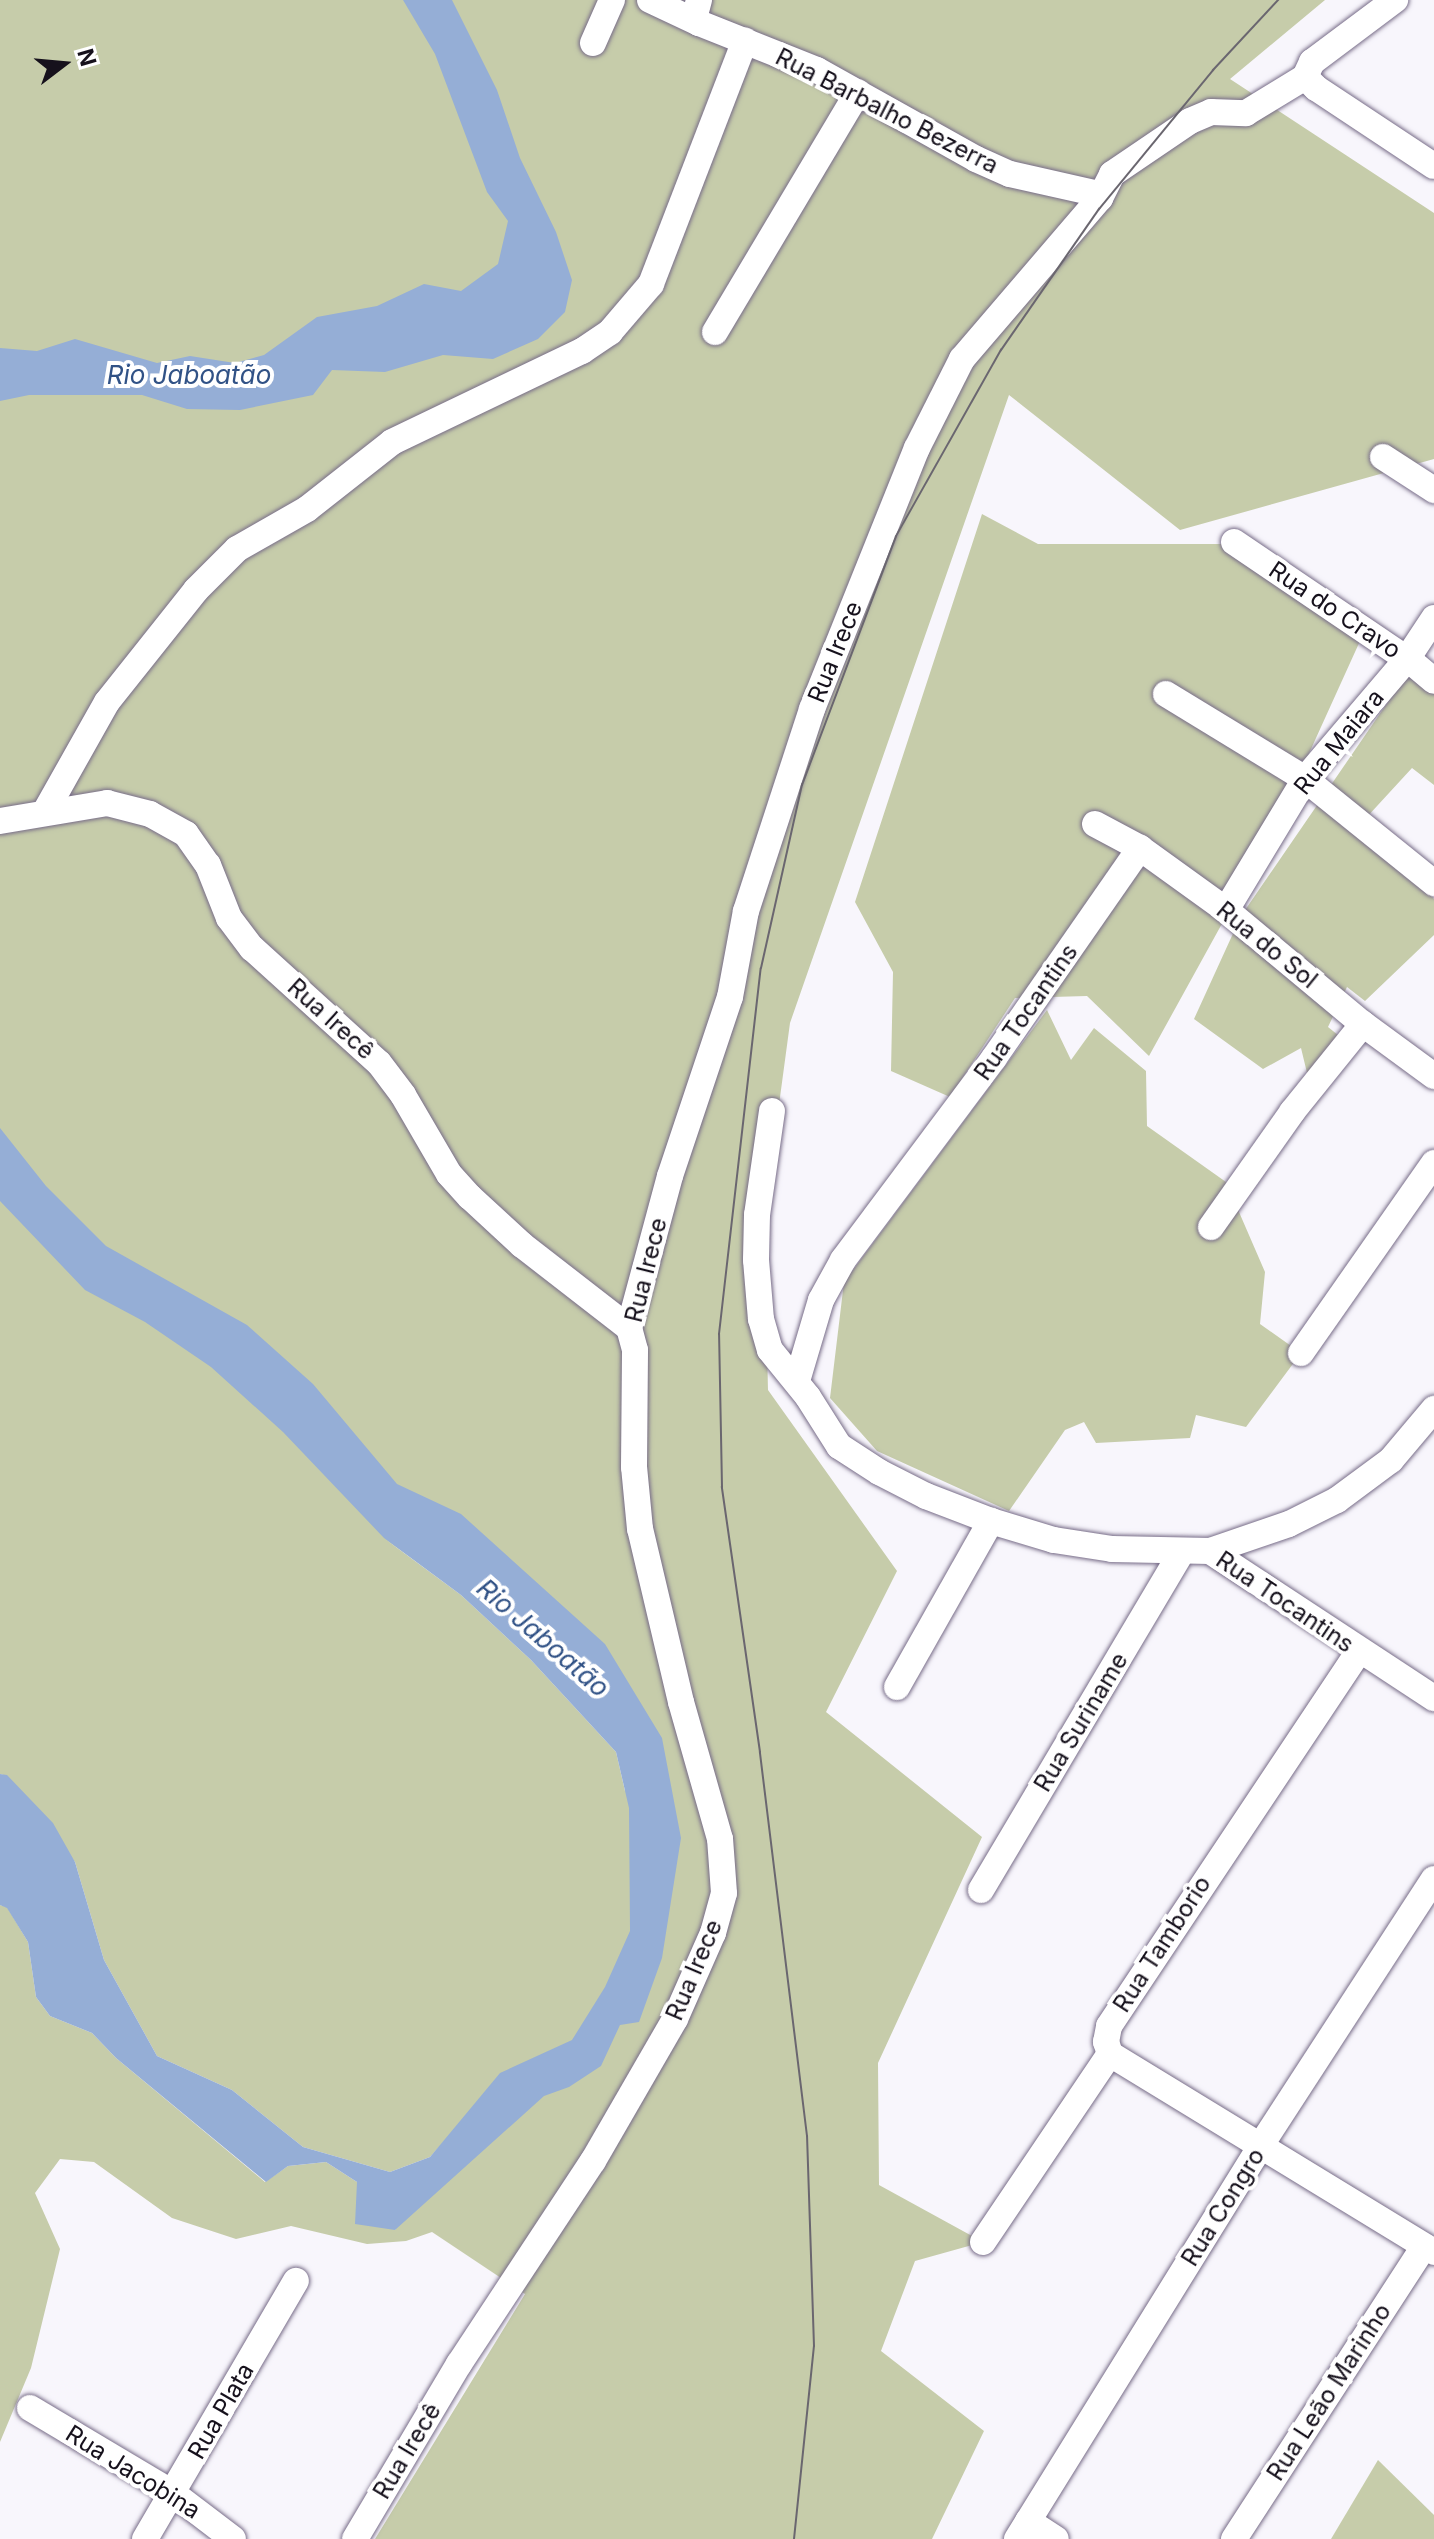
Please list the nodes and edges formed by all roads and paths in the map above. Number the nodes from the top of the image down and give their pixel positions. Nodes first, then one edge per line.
1 (612, 0) edge
2 (650, 0) edge
3 (1395, 0) edge
4 (699, 12) edge
5 (745, 40) junction
6 (593, 43) dead end
7 (1305, 77) junction
8 (858, 92) junction
9 (1434, 166) edge
10 (1100, 198) junction
11 (715, 332) dead end
12 (1383, 457) dead end
13 (1434, 490) edge
14 (1234, 542) dead end
15 (1434, 618) edge
16 (1407, 659) junction
17 (1434, 681) edge
18 (1166, 694) dead end
19 (1305, 779) junction
20 (45, 812) junction
21 (0, 821) edge
22 (1095, 824) dead end
23 (1140, 848) junction
24 (1434, 883) edge
25 (1226, 910) junction
26 (1363, 1024) junction
27 (1434, 1076) edge
28 (772, 1111) dead end
29 (1434, 1163) edge
30 (1211, 1227) dead end
31 (629, 1328) junction
32 (1301, 1353) dead end
33 (797, 1381) junction
34 (1434, 1409) edge
35 (991, 1521) junction
36 (1210, 1551) junction
37 (1181, 1553) junction
38 (1359, 1651) junction
39 (897, 1687) dead end
40 (1434, 1698) edge
41 (1434, 1879) edge
42 (981, 1890) dead end
43 (1110, 2054) junction
44 (1261, 2145) junction
45 (983, 2242) dead end
46 (1429, 2249) edge
47 (296, 2281) dead end
48 (459, 2364) joint
49 (30, 2408) dead end
50 (174, 2494) junction
51 (1022, 2530) edge
52 (145, 2539) edge
53 (233, 2539) edge
54 (355, 2539) edge
55 (1056, 2539) edge
56 (1234, 2539) edge

1 - 6 street
2 - 4 street, Rua Barbalho Bezerra
3 - 7 street, Rua Irece
4 - 5 street, Rua Barbalho Bezerra
5 - 8 street, Rua Barbalho Bezerra
5 - 20 street
7 - 9 street
7 - 10 street, Rua Irece
8 - 10 street, Rua Barbalho Bezerra
8 - 11 street
10 - 31 street, Rua Irece
12 - 13 street
14 - 16 street, Rua do Cravo
15 - 16 street, Rua Maiara
16 - 17 street, Rua do Cravo
16 - 19 street, Rua Maiara
18 - 19 street
19 - 24 street
19 - 25 street, Rua Maiara
20 - 21 street, Rua Irecê
20 - 31 street, Rua Irecê
22 - 23 street, Rua do Sol
23 - 25 street, Rua do Sol
23 - 33 street, Rua Tocantins
25 - 26 street, Rua do Sol
26 - 27 street, Rua do Sol
26 - 30 street
28 - 33 street, Rua Tocantins
29 - 32 street
31 - 48 street, Rua Irece
33 - 35 street, Rua Tocantins
34 - 36 street
35 - 37 street, Rua Tocantins
35 - 39 street
36 - 37 street, Rua Tocantins
36 - 38 street, Rua Tocantins
37 - 42 street, Rua Suriname
38 - 40 street, Rua Tocantins
38 - 43 street, Rua Tamborio
41 - 44 street, Rua Congro
43 - 44 street
43 - 45 street, Rua Tamborio
44 - 46 street
44 - 51 street, Rua Congro
46 - 56 street, Rua Leão Marinho
47 - 50 street, Rua Plata
48 - 54 street, Rua Irecê
49 - 50 street, Rua Jacobina
50 - 52 street, Rua Plata
50 - 53 street, Rua Jacobina
51 - 55 street

